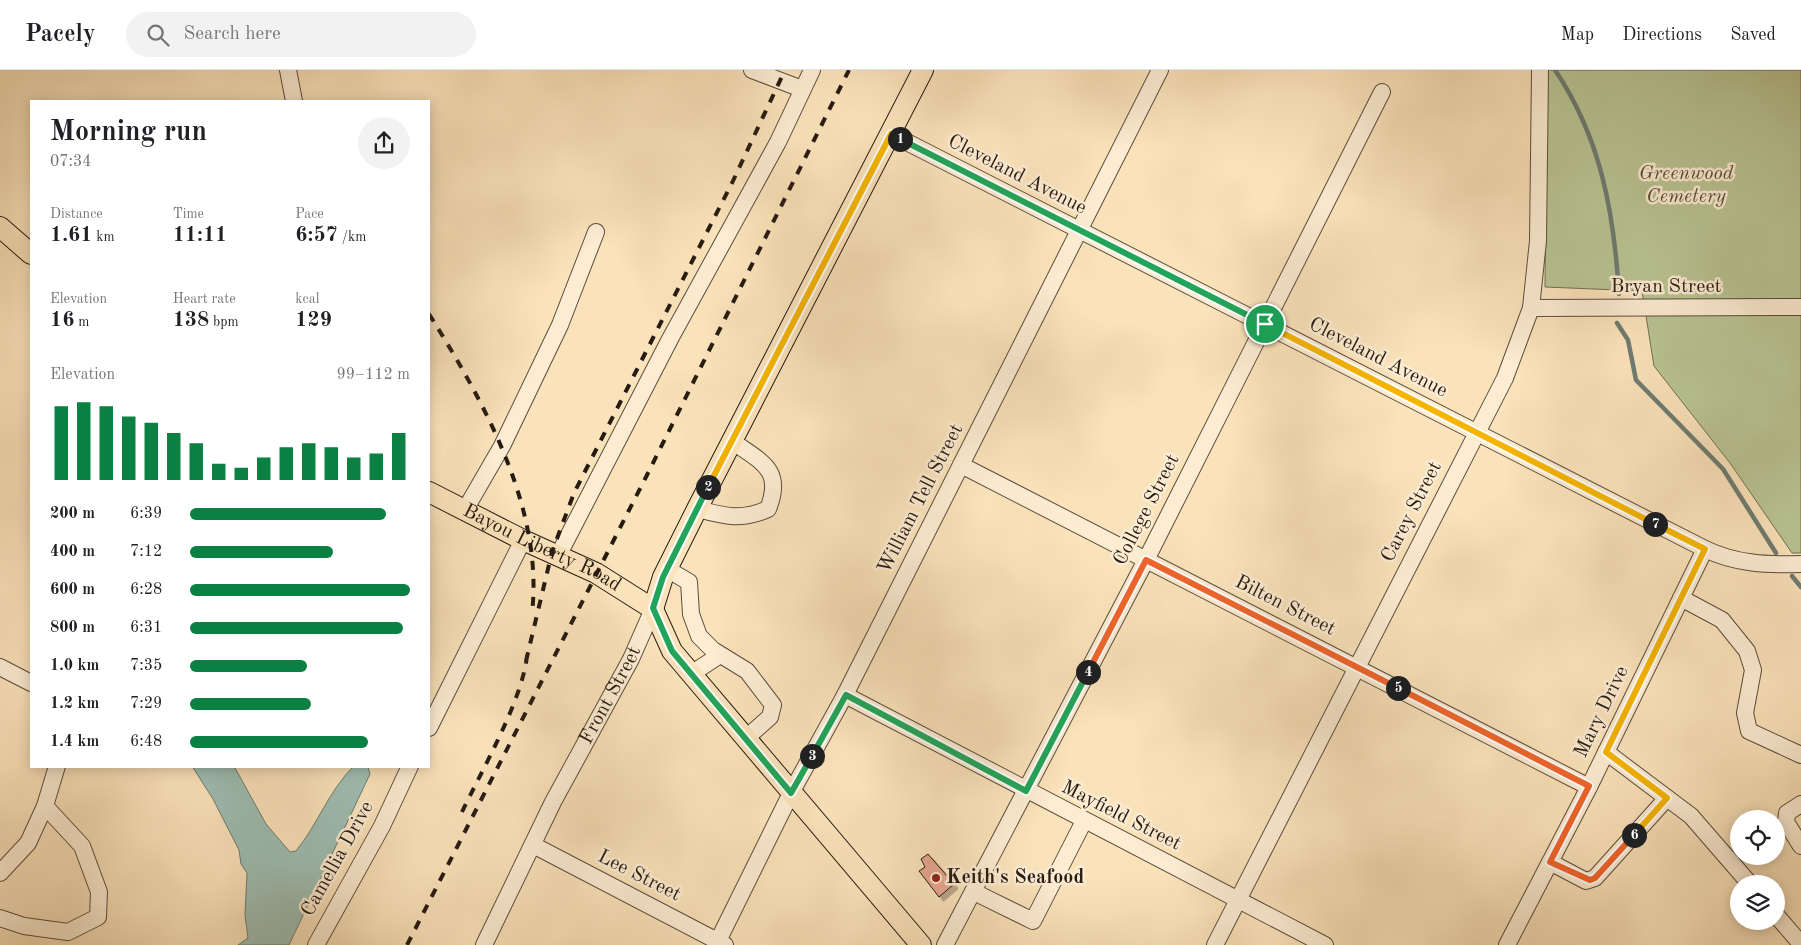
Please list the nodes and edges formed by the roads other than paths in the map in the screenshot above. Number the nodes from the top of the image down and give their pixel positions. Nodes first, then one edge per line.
1 (288, 70) edge
2 (752, 70) edge
3 (812, 70) edge
4 (923, 70) edge
5 (1160, 70) edge
6 (1540, 72) edge
7 (802, 89) junction
8 (1382, 92) dead end
9 (294, 100) edge
10 (891, 134) junction
11 (0, 227) edge
12 (1079, 230) junction
13 (596, 232) dead end
14 (30, 253) edge
15 (1801, 307) edge
16 (1531, 308) junction
17 (1265, 324) junction
18 (1477, 432) junction
19 (732, 441) junction
20 (962, 465) junction
21 (430, 492) edge
22 (697, 509) junction
23 (465, 510) junction
24 (523, 540) junction
25 (1705, 549) junction
26 (558, 556) junction
27 (1146, 560) junction
28 (1801, 564) edge
29 (667, 569) junction
30 (1681, 598) junction
31 (653, 608) junction
32 (720, 655) junction
33 (1357, 666) junction
34 (0, 667) edge
35 (691, 674) junction
36 (30, 682) edge
37 (846, 695) junction
38 (430, 726) edge
39 (745, 738) junction
40 (1606, 752) junction
41 (1801, 754) edge
42 (56, 768) edge
43 (409, 768) edge
44 (1589, 786) junction
45 (1026, 791) junction
46 (791, 793) junction
47 (1667, 798) junction
48 (1801, 804) edge
49 (45, 806) junction
50 (1084, 821) junction
51 (533, 846) junction
52 (1801, 846) edge
53 (1550, 862) junction
54 (0, 873) edge
55 (1742, 875) edge
56 (974, 892) junction
57 (1238, 900) junction
58 (0, 918) edge
59 (1785, 925) edge
60 (1511, 943) edge
61 (720, 944) edge
62 (1801, 944) edge
63 (316, 945) edge
64 (484, 945) edge
65 (920, 945) edge
66 (944, 945) edge
67 (1215, 945) edge
68 (1325, 945) edge

1 - 9 street
2 - 7 street
3 - 7 street
4 - 10 main road, Front Street
5 - 12 street, William Tell Street
6 - 16 street, Carey Street
7 - 26 street
8 - 17 street, College Street
10 - 12 street, Cleveland Avenue
10 - 19 main road, Front Street
11 - 14 main road
12 - 17 street, Cleveland Avenue
12 - 20 street, William Tell Street
13 - 23 street
15 - 16 street, Bryan Street
16 - 18 street, Carey Street
17 - 18 street, Cleveland Avenue
17 - 27 street, College Street
18 - 25 street, Cleveland Avenue
18 - 33 street, Carey Street
19 - 22 main road, Front Street
19 - 22 street
20 - 27 street, Bilten Street
20 - 37 street, William Tell Street
21 - 23 main road, Bayou Liberty Road
22 - 29 main road, Front Street
23 - 24 main road, Bayou Liberty Road
24 - 26 main road, Bayou Liberty Road
24 - 38 street
25 - 28 street, Cleveland Avenue
25 - 30 street, Mary Drive
26 - 31 main road, Bayou Liberty Road
27 - 33 street, Bilten Street
27 - 45 street, College Street
29 - 31 main road, Front Street
29 - 32 street
30 - 40 street, Mary Drive
30 - 41 street
31 - 35 main road
31 - 51 street, Front Street
32 - 35 street
32 - 39 street
33 - 44 street, Bilten Street
33 - 57 street, Carey Street
34 - 36 street
35 - 39 main road
37 - 45 street, Mayfield Street
37 - 46 street, William Tell Street
39 - 46 main road
40 - 44 street, Mary Drive
40 - 47 street
42 - 49 street
43 - 63 street, Camellia Drive
44 - 53 street, Mary Drive
45 - 50 street, Mayfield Street
45 - 56 street, College Street
46 - 61 street, William Tell Street
46 - 65 main road
47 - 53 street
47 - 55 street
48 - 52 street
49 - 54 street
49 - 58 street
50 - 56 street
50 - 57 street, Mayfield Street
51 - 61 street, Lee Street
51 - 64 street, Front Street
53 - 60 street, Mary Drive
56 - 66 street, College Street
57 - 67 street, Carey Street
57 - 68 street, Mayfield Street
59 - 62 street

